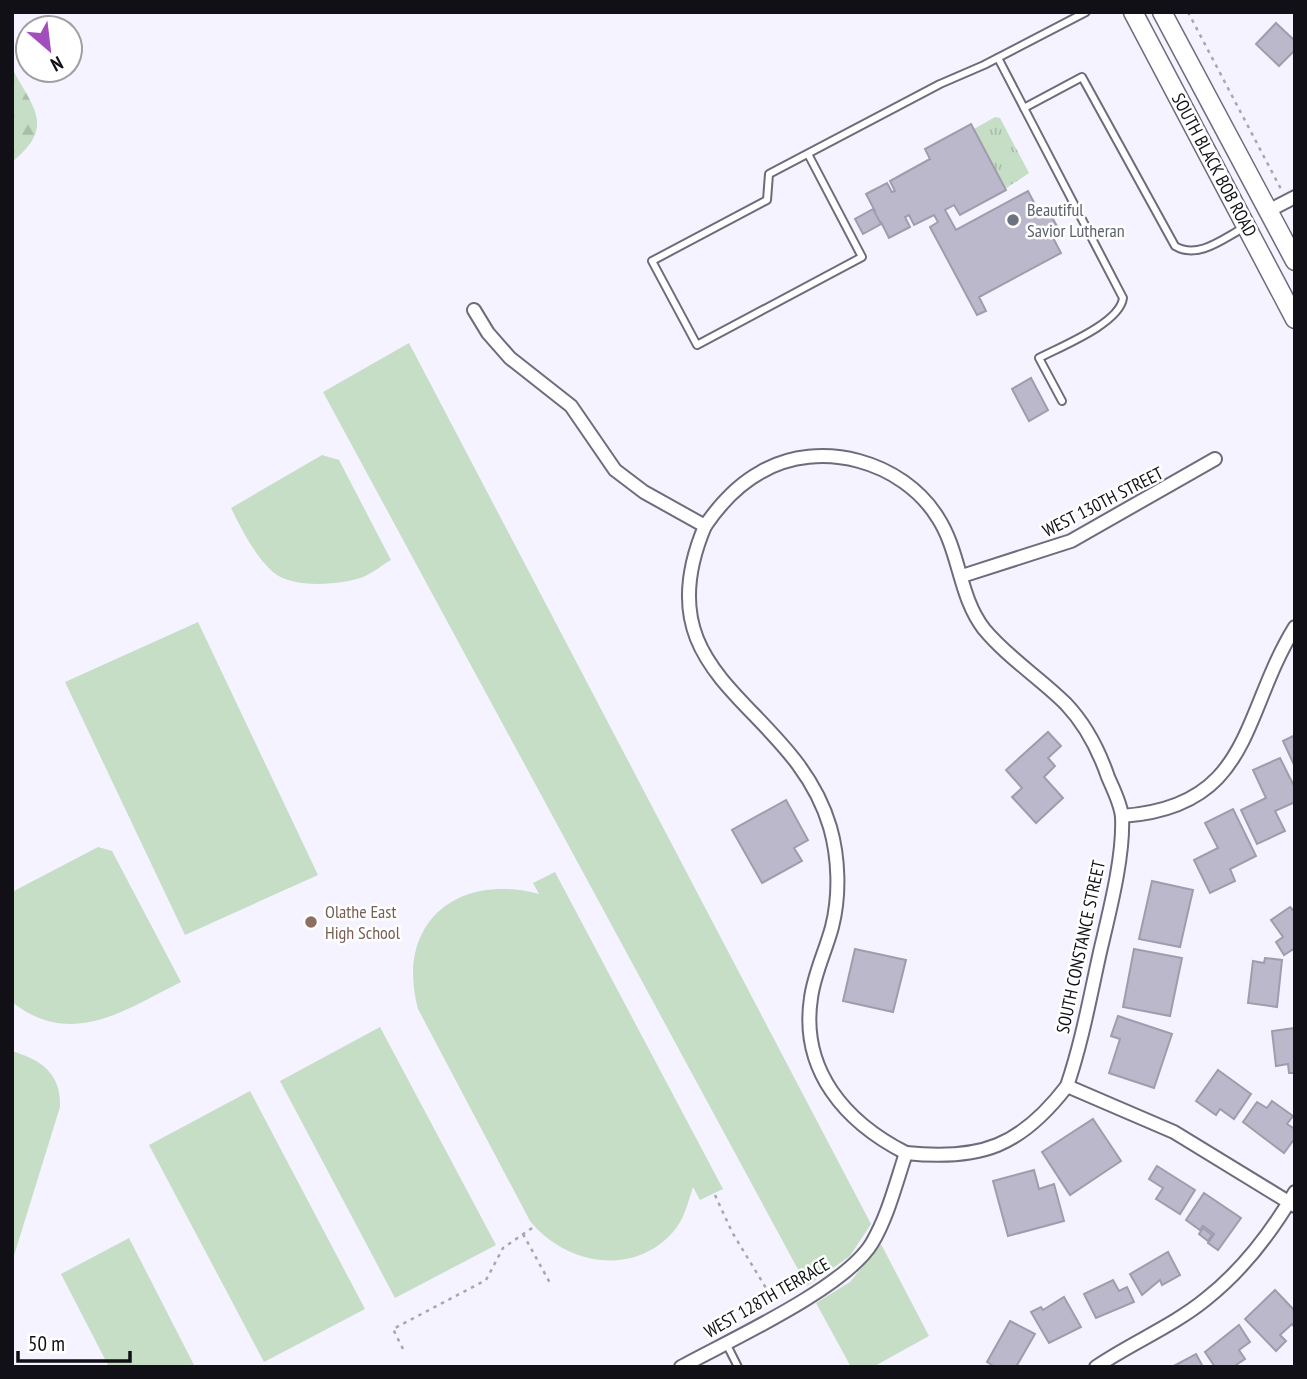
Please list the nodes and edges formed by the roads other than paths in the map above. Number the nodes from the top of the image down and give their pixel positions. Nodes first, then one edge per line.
1 (1086, 12) edge
2 (1133, 12) edge
3 (1162, 12) edge
4 (998, 58) junction
5 (1024, 108) junction
6 (807, 154) junction
7 (1291, 199) edge
8 (1268, 211) junction
9 (1246, 226) junction
10 (1295, 261) edge
11 (474, 310) dead end
12 (1295, 319) edge
13 (1062, 401) dead end
14 (1214, 459) dead end
15 (705, 526) junction
16 (962, 576) junction
17 (1295, 626) edge
18 (1122, 816) junction
19 (1067, 1086) junction
20 (906, 1153) junction
21 (1293, 1200) edge
22 (726, 1342) junction
23 (681, 1367) edge
24 (738, 1367) edge
25 (1096, 1367) edge

1 - 4 lane
2 - 9 main road, SOUTH BLACK BOB ROAD
3 - 8 main road, SOUTH BLACK BOB ROAD
4 - 5 lane
4 - 6 lane
5 - 9 lane
5 - 13 lane
6 - 6 lane
7 - 8 street
8 - 10 main road, SOUTH BLACK BOB ROAD
9 - 12 main road, SOUTH BLACK BOB ROAD
11 - 15 street
14 - 16 street, WEST 130TH STREET
15 - 16 street, SOUTH CONSTANCE STREET
15 - 20 street
16 - 18 street, SOUTH CONSTANCE STREET
17 - 18 street
18 - 19 street, SOUTH CONSTANCE STREET
19 - 20 street
19 - 21 street
20 - 22 street, WEST 128TH TERRACE
21 - 25 street
22 - 23 street, WEST 128TH TERRACE
22 - 24 lane

